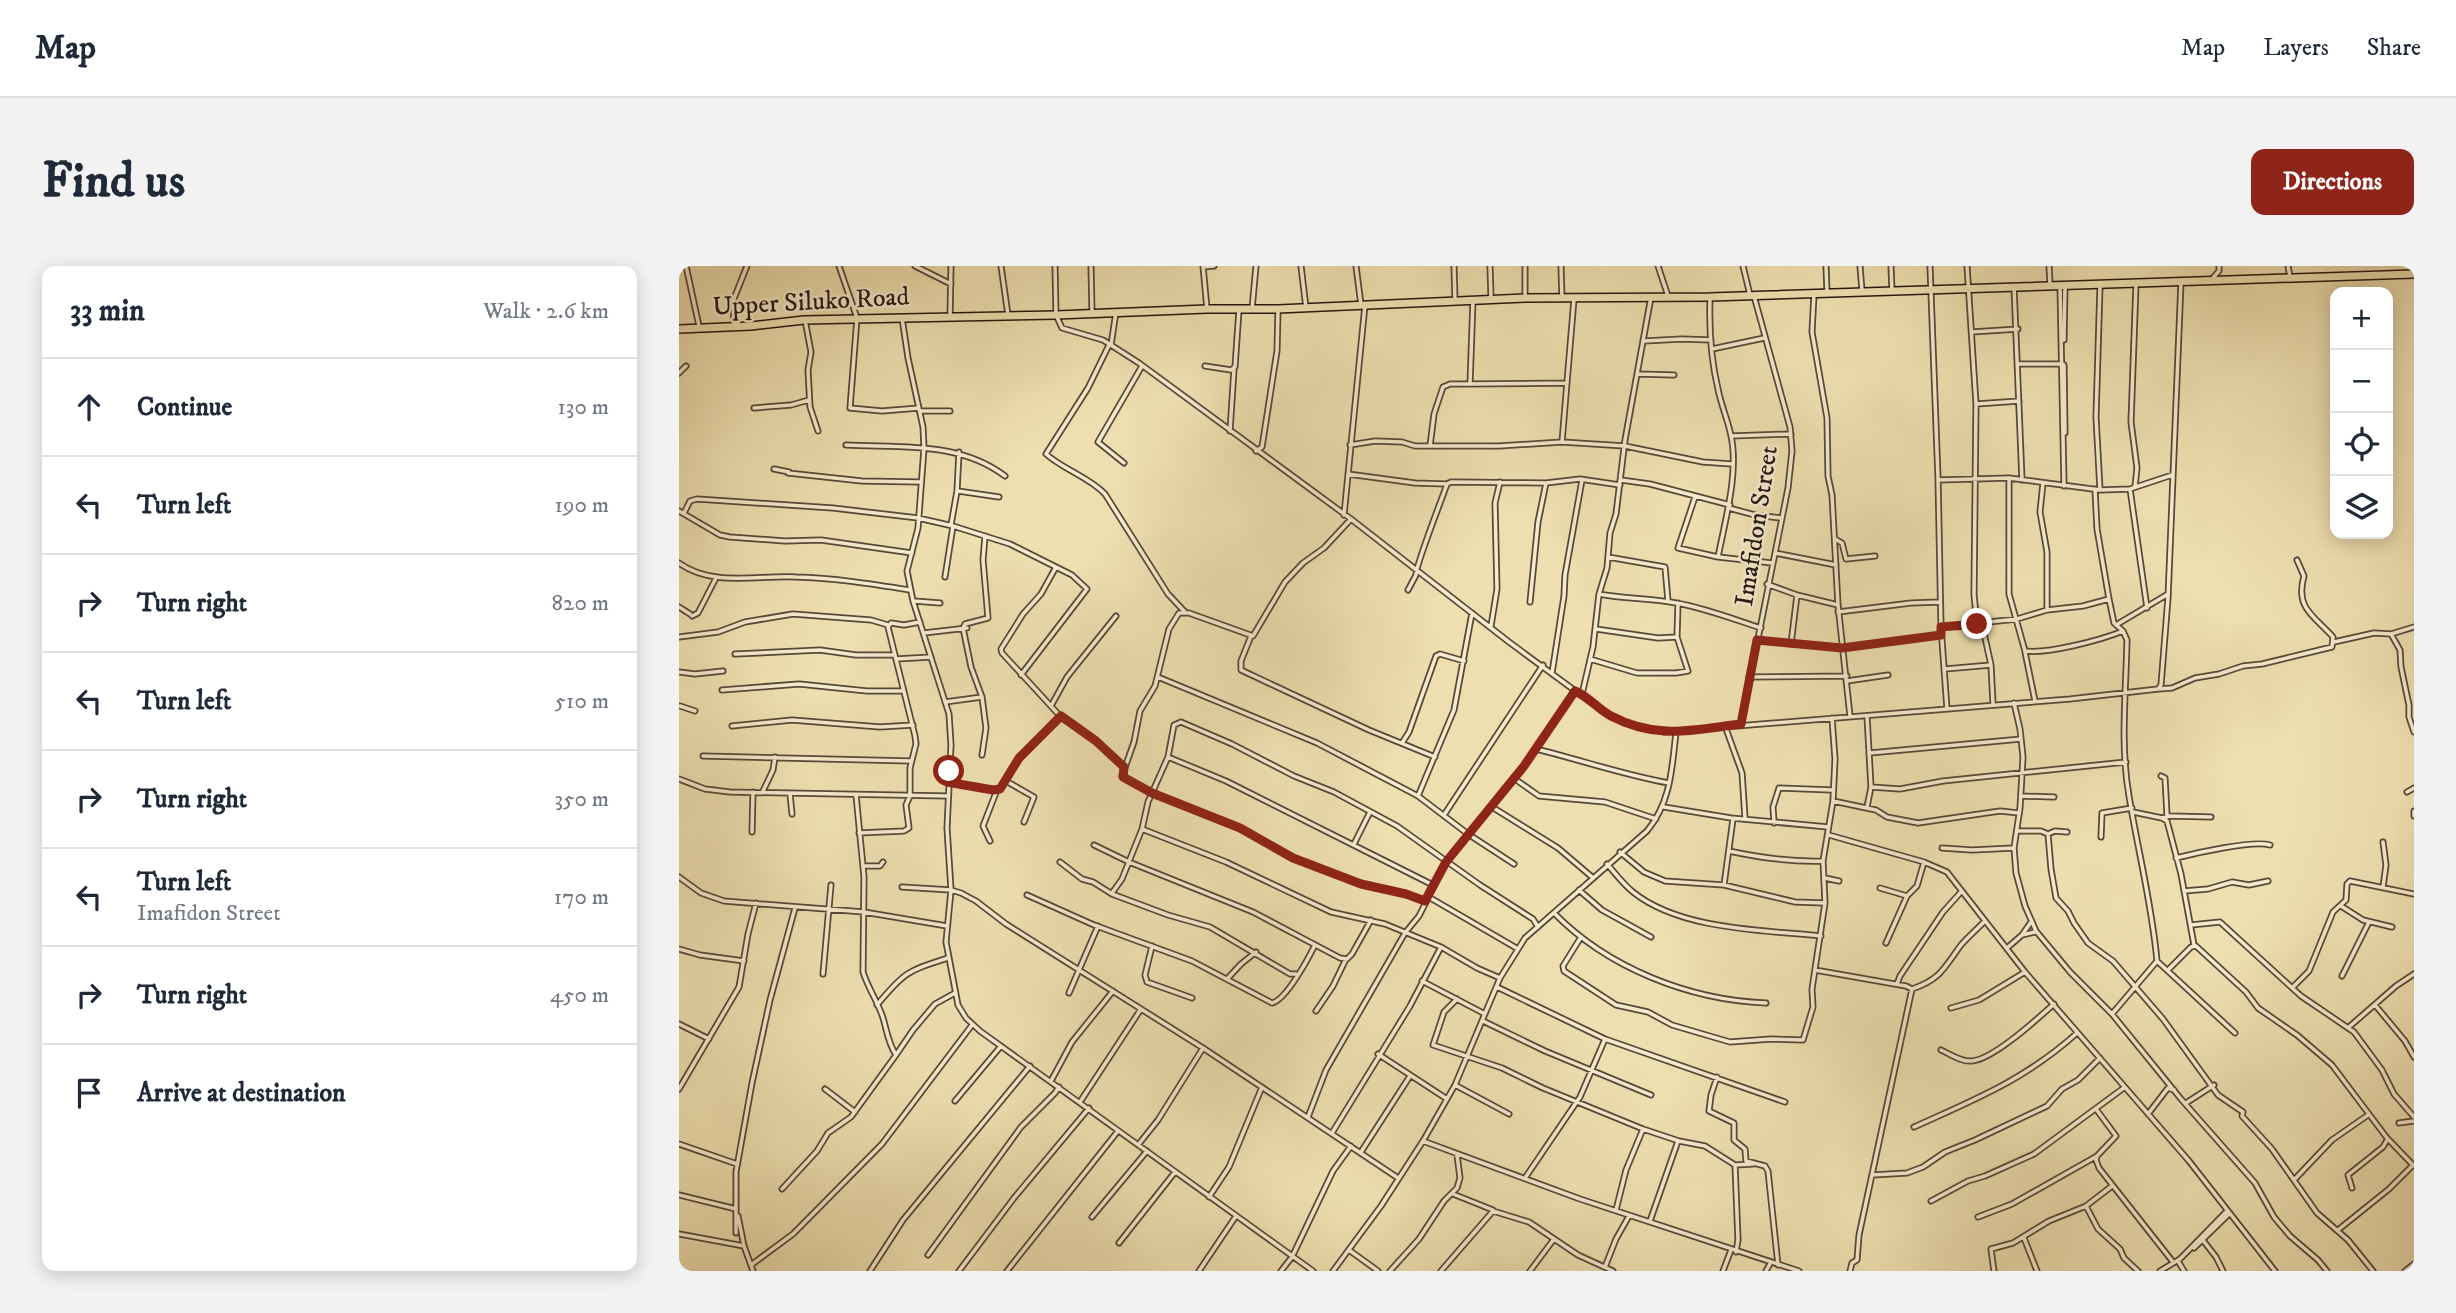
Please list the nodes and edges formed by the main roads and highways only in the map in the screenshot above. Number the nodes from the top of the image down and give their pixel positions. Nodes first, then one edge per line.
1 (2414, 274) edge
2 (679, 329) edge

1 - 2 main road, Upper Siluko Road

